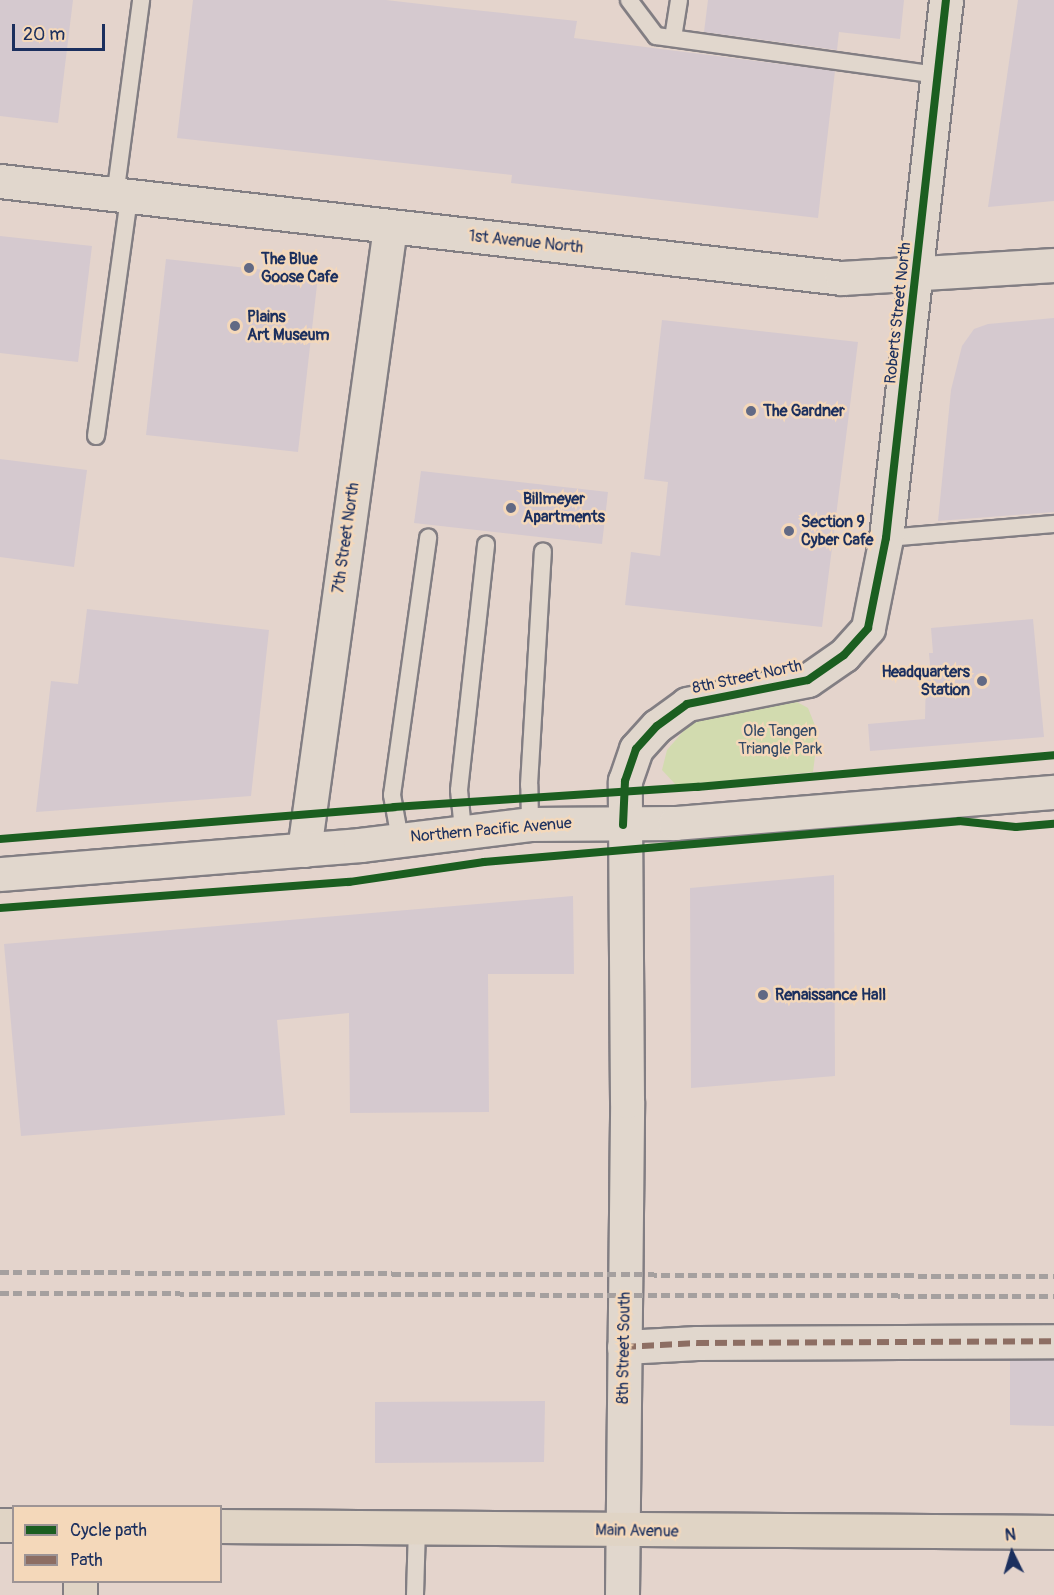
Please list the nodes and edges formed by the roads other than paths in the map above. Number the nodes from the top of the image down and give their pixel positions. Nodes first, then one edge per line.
1 (141, 0) edge
2 (629, 0) edge
3 (678, 0) edge
4 (946, 0) edge
5 (673, 38) junction
6 (938, 75) junction
7 (0, 181) edge
8 (122, 196) junction
9 (390, 226) junction
10 (1054, 266) edge
11 (915, 276) junction
12 (96, 436) dead end
13 (1054, 524) edge
14 (428, 538) dead end
15 (886, 538) junction
16 (486, 544) dead end
17 (543, 551) dead end
18 (868, 628) joint
19 (1054, 792) edge
20 (530, 824) junction
21 (623, 825) junction
22 (463, 830) junction
23 (400, 839) junction
24 (304, 850) junction
25 (0, 874) edge
26 (627, 1101) joint
27 (1054, 1341) edge
28 (624, 1347) junction
29 (222, 1526) edge
30 (417, 1528) junction
31 (622, 1531) junction
32 (1054, 1532) edge
33 (415, 1595) edge
34 (622, 1595) edge

1 - 8 lane
2 - 5 lane
3 - 5 lane
4 - 6 street, Roberts Street North
5 - 6 lane
6 - 11 street, Roberts Street North
7 - 8 street, 1st Avenue North
8 - 9 street, 1st Avenue North
8 - 12 lane
9 - 11 street, 1st Avenue North
9 - 24 street, 7th Street North
10 - 11 street, 1st Avenue North
11 - 15 street, Roberts Street North
13 - 15 lane
14 - 23 lane
15 - 18 street, Roberts Street North
16 - 22 lane
17 - 20 lane
18 - 21 street, 8th Street North
19 - 21 street, Northern Pacific Avenue
20 - 21 street, Northern Pacific Avenue
20 - 22 street, Northern Pacific Avenue
21 - 26 street, 8th Street North
22 - 23 street, Northern Pacific Avenue
23 - 24 street, Northern Pacific Avenue
24 - 25 street, Northern Pacific Avenue
26 - 28 street, 8th Street South
27 - 28 street
28 - 31 street, 8th Street South
29 - 30 main road, Main Avenue
30 - 31 main road, Main Avenue
30 - 33 lane
31 - 32 main road, Main Avenue
31 - 34 street, 8th Street South

